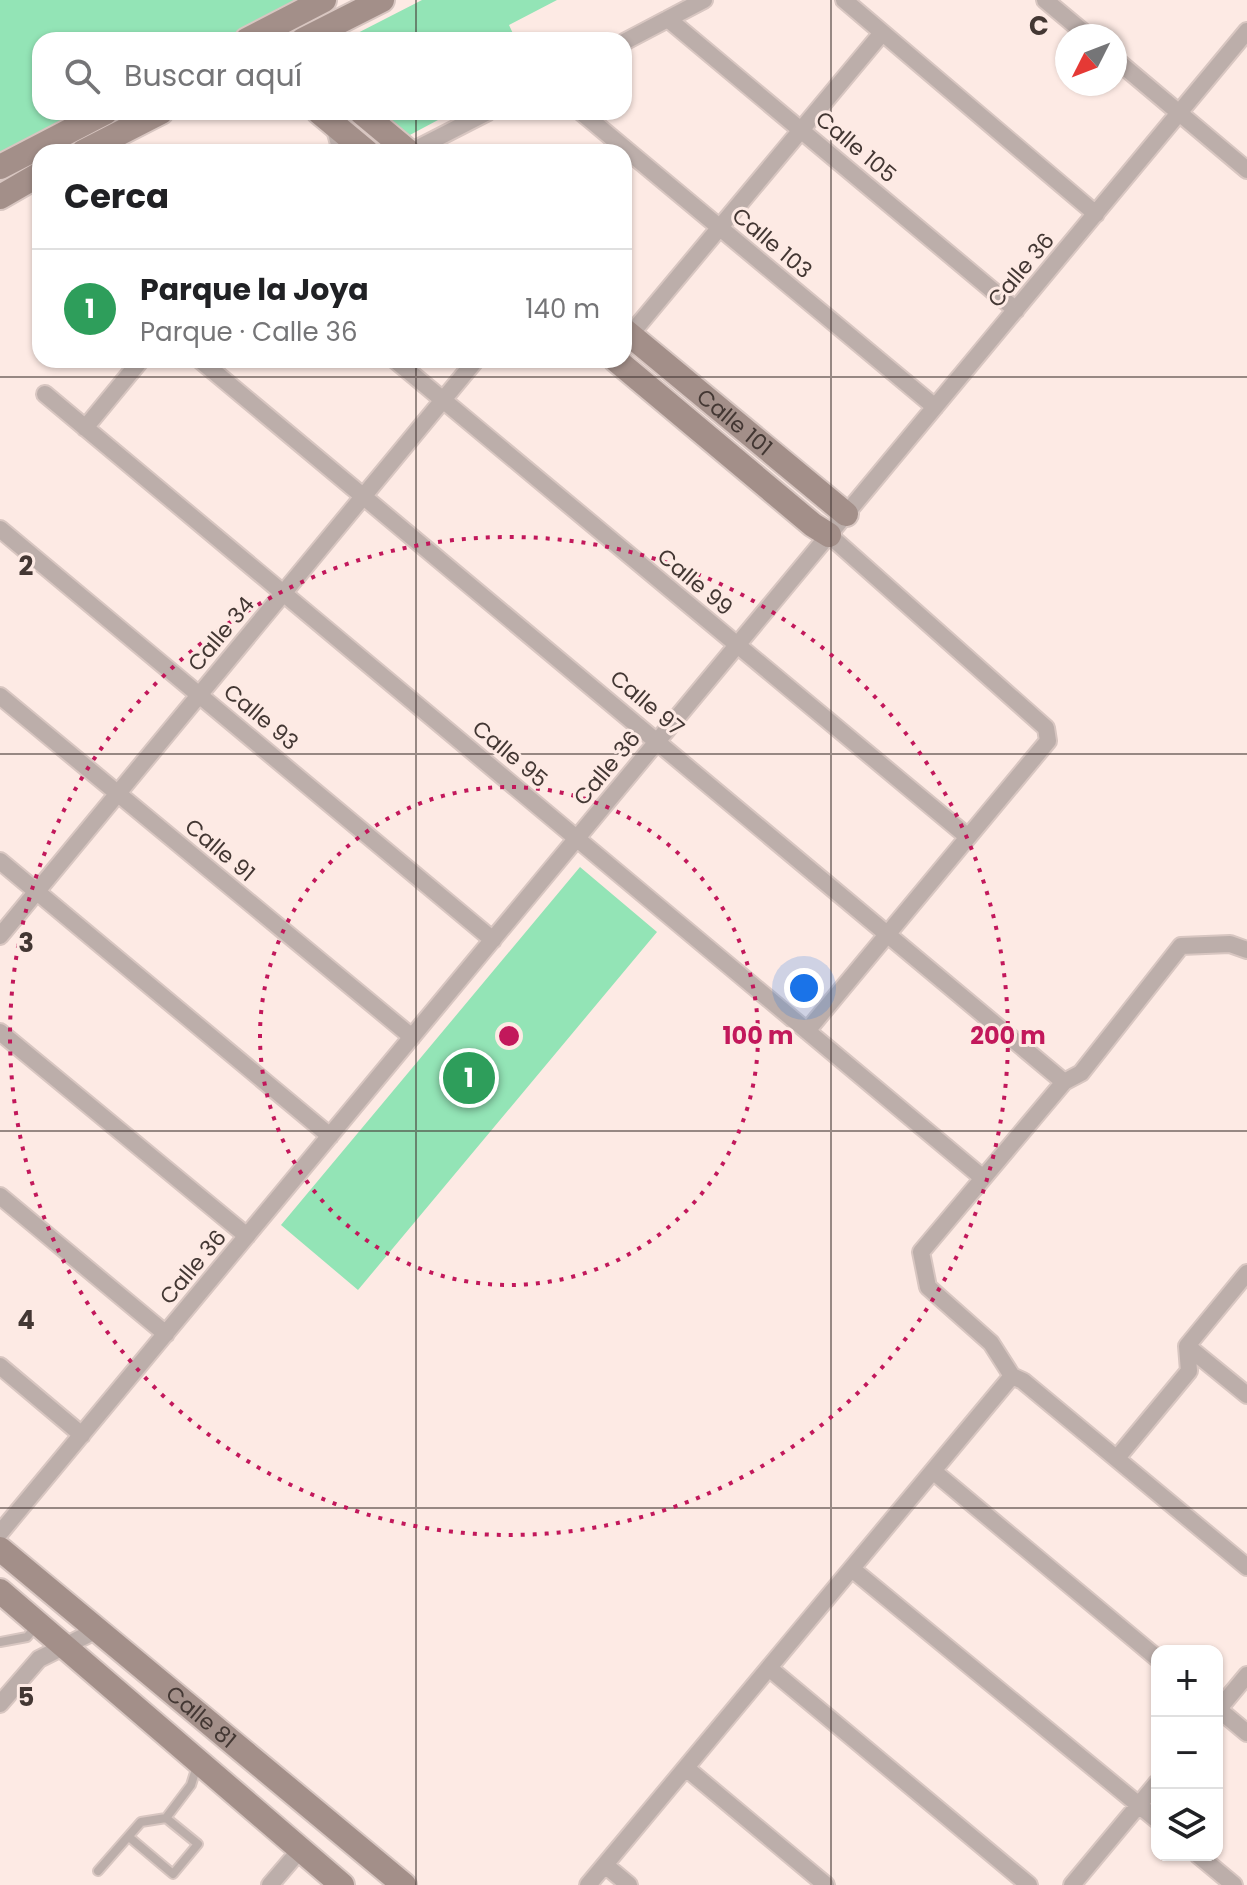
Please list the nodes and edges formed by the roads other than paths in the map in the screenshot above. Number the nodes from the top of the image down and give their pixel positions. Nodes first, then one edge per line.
1 (324, 0) edge
2 (382, 0) edge
3 (704, 0) edge
4 (844, 0) edge
5 (1045, 0) edge
6 (668, 19) junction
7 (1074, 24) edge
8 (1247, 31) edge
9 (262, 32) edge
10 (322, 32) edge
11 (882, 33) junction
12 (632, 38) edge
13 (1127, 69) edge
14 (1178, 114) junction
15 (91, 120) edge
16 (145, 120) edge
17 (325, 120) edge
18 (329, 120) edge
19 (371, 120) edge
20 (472, 120) edge
21 (591, 120) edge
22 (801, 130) junction
23 (450, 131) junction
24 (44, 144) edge
25 (99, 144) edge
26 (334, 144) edge
27 (357, 144) edge
28 (400, 144) edge
29 (425, 144) edge
30 (446, 144) edge
31 (620, 144) edge
32 (32, 150) edge
33 (632, 154) edge
34 (0, 167) edge
35 (1247, 170) edge
36 (32, 179) edge
37 (0, 197) edge
38 (1096, 214) junction
39 (720, 227) junction
40 (1016, 310) junction
41 (632, 327) edge
42 (632, 337) edge
43 (134, 368) edge
44 (210, 368) edge
45 (405, 368) edge
46 (469, 368) edge
47 (626, 368) edge
48 (45, 394) dead end
49 (443, 400) junction
50 (935, 407) junction
51 (85, 428) junction
52 (363, 496) junction
53 (846, 514) junction
54 (0, 529) edge
55 (829, 535) junction
56 (283, 593) junction
57 (738, 645) junction
58 (199, 695) junction
59 (0, 696) edge
60 (658, 741) junction
61 (118, 794) junction
62 (968, 837) junction
63 (577, 839) junction
64 (0, 861) edge
65 (36, 892) junction
66 (888, 933) junction
67 (0, 936) edge
68 (493, 940) junction
69 (1247, 950) edge
70 (807, 1031) junction
71 (0, 1032) edge
72 (412, 1037) junction
73 (1064, 1082) junction
74 (330, 1136) junction
75 (983, 1178) junction
76 (0, 1196) edge
77 (247, 1236) junction
78 (1247, 1273) edge
79 (166, 1334) junction
80 (1187, 1346) junction
81 (0, 1366) edge
82 (1018, 1378) junction
83 (1247, 1395) edge
84 (82, 1435) junction
85 (1117, 1458) junction
86 (933, 1471) junction
87 (0, 1533) edge
88 (0, 1549) edge
89 (1247, 1567) edge
90 (852, 1569) junction
91 (0, 1591) edge
92 (38, 1624) junction
93 (97, 1630) junction
94 (0, 1642) edge
95 (63, 1646) junction
96 (1151, 1653) edge
97 (769, 1668) junction
98 (1247, 1675) edge
99 (1223, 1702) edge
100 (0, 1704) edge
101 (1223, 1714) edge
102 (1247, 1733) edge
103 (223, 1734) junction
104 (199, 1762) junction
105 (686, 1768) junction
106 (1152, 1789) edge
107 (1139, 1805) junction
108 (1151, 1815) edge
109 (166, 1818) junction
110 (129, 1837) junction
111 (300, 1850) junction
112 (1205, 1861) edge
113 (605, 1865) junction
114 (98, 1871) dead end
115 (270, 1885) edge
116 (342, 1885) edge
117 (404, 1885) edge
118 (588, 1885) edge
119 (629, 1885) edge
120 (826, 1885) edge
121 (1029, 1885) edge
122 (1072, 1885) edge
123 (1234, 1885) edge

1 - 9 street
2 - 10 street
3 - 6 street
4 - 11 street
5 - 7 street
6 - 12 street
6 - 22 street, Calle 105
8 - 14 street, Calle 36
11 - 22 street
11 - 38 street
13 - 14 street
14 - 35 street
14 - 38 street, Calle 36
15 - 24 street
16 - 25 street
17 - 26 lane
18 - 27 street
19 - 28 street
20 - 23 street
21 - 31 street, Calle 103
22 - 39 street
22 - 40 street, Calle 105
23 - 29 street
23 - 30 street
32 - 34 street
33 - 39 street, Calle 103
36 - 37 street
38 - 40 street, Calle 36
39 - 41 street
39 - 50 street, Calle 103
40 - 50 street, Calle 36
42 - 53 street, Calle 101
43 - 51 street
44 - 52 street, Calle 97
45 - 49 street, Calle 99
46 - 49 street, Calle 34
47 - 55 street, Calle 101
48 - 51 street, Calle 95
49 - 52 street, Calle 34
49 - 57 street, Calle 99
50 - 53 street, Calle 36
51 - 56 street, Calle 95
52 - 56 street, Calle 34
52 - 60 street, Calle 97
53 - 55 street, Calle 36
54 - 58 street, Calle 93
55 - 57 street, Calle 36
55 - 62 street
56 - 58 street, Calle 34
56 - 63 street, Calle 95
57 - 60 street, Calle 36
57 - 62 street, Calle 99
58 - 61 street, Calle 34
58 - 68 street, Calle 93
59 - 61 street, Calle 91
60 - 63 street, Calle 36
60 - 66 street, Calle 97
61 - 65 street, Calle 34
61 - 72 street, Calle 91
62 - 66 street
63 - 68 street, Calle 36
63 - 70 street, Calle 95
64 - 65 street
65 - 67 street, Calle 34
65 - 74 street
66 - 70 street
66 - 73 street, Calle 97
68 - 72 street, Calle 36
69 - 73 street
70 - 75 street, Calle 95
71 - 77 street
72 - 74 street, Calle 36
73 - 75 street
74 - 77 street, Calle 36
75 - 82 street
76 - 79 street
77 - 79 street, Calle 36
78 - 80 street
79 - 84 street, Calle 36
80 - 83 street
80 - 85 street
81 - 84 street
82 - 85 street
82 - 86 street
84 - 87 street, Calle 36
85 - 89 street
86 - 90 street
86 - 96 street
88 - 93 street, Calle 81
90 - 97 street
90 - 107 street
91 - 92 street, Calle 81
92 - 94 lane
92 - 95 street, Calle 81
93 - 95 street
93 - 103 street, Calle 81
95 - 100 street
95 - 104 street, Calle 81
97 - 105 street
97 - 121 street
98 - 99 street
101 - 102 street
103 - 104 street
103 - 117 street, Calle 81
104 - 109 lane
104 - 111 street, Calle 81
105 - 113 street
105 - 120 street
106 - 107 street
107 - 108 street
107 - 122 street
109 - 110 lane
109 - 110 lane
110 - 114 lane
111 - 115 street
111 - 116 street, Calle 81
112 - 123 street
113 - 118 street
113 - 119 street

